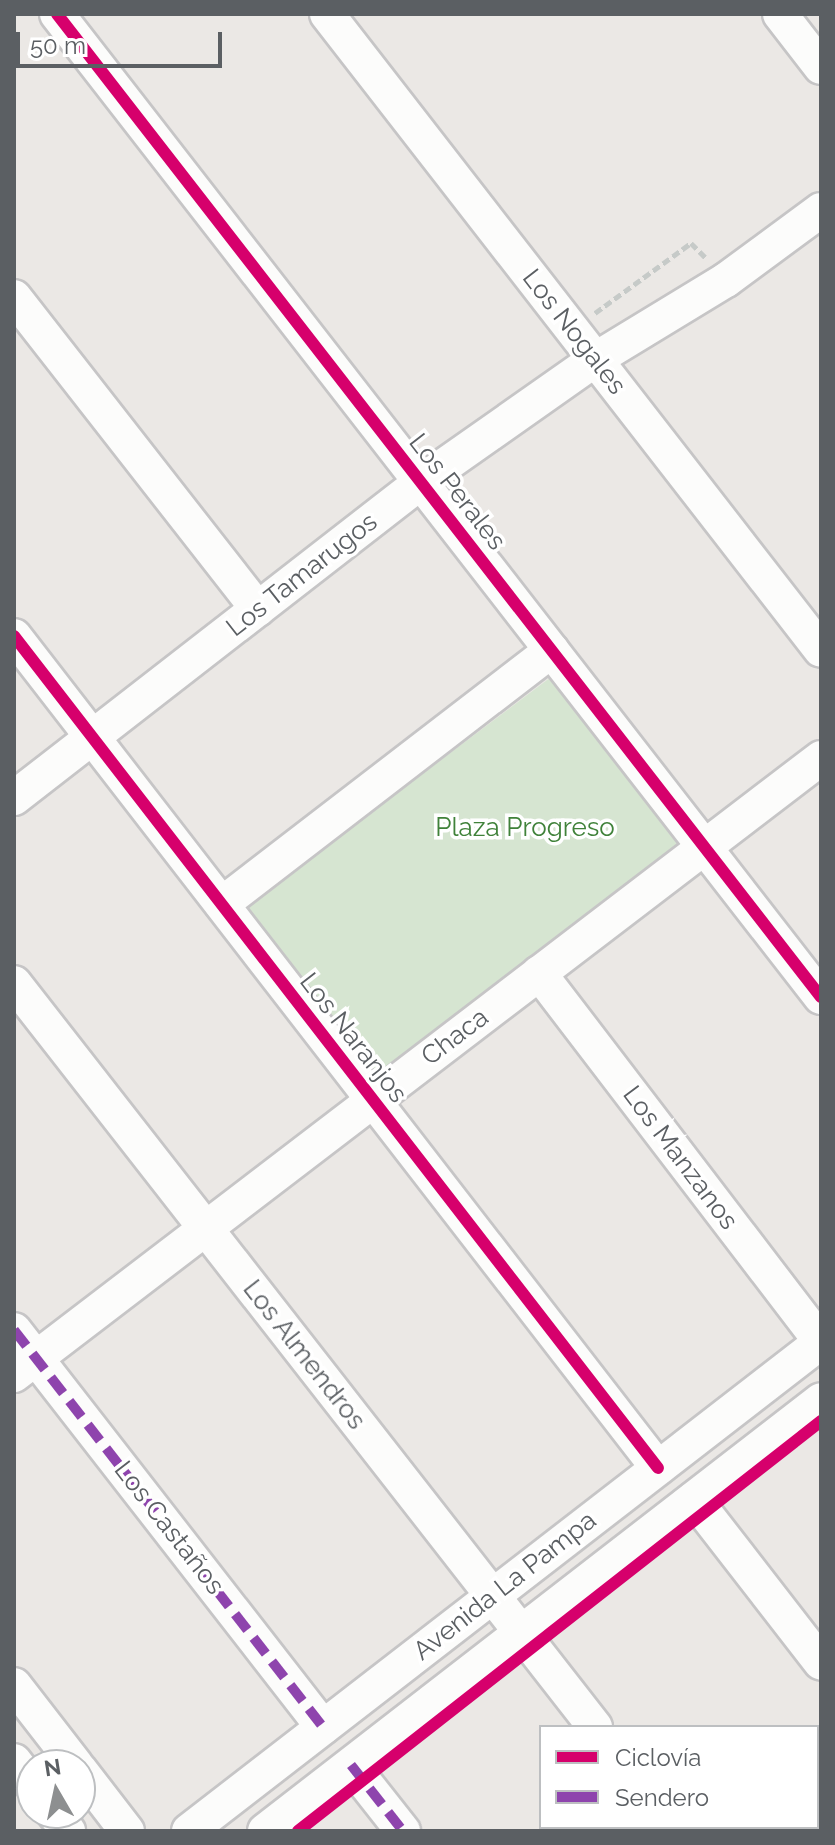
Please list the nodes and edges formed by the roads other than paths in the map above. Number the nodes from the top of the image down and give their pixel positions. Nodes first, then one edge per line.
1 (57, 14) edge
2 (327, 14) edge
3 (780, 14) edge
4 (821, 67) edge
5 (821, 210) edge
6 (14, 297) edge
7 (596, 359) junction
8 (421, 482) junction
9 (258, 609) junction
10 (14, 636) edge
11 (552, 650) junction
12 (821, 650) edge
13 (93, 737) junction
14 (821, 758) edge
15 (14, 798) edge
16 (705, 847) junction
17 (222, 904) junction
18 (539, 973) junction
19 (14, 983) edge
20 (821, 997) edge
21 (373, 1100) junction
22 (205, 1229) junction
23 (14, 1330) edge
24 (821, 1342) edge
25 (25, 1367) edge
26 (821, 1400) edge
27 (658, 1468) junction
28 (694, 1499) junction
29 (493, 1596) junction
30 (521, 1633) junction
31 (821, 1663) edge
32 (14, 1685) edge
33 (593, 1725) edge
34 (323, 1727) junction
35 (64, 1749) edge
36 (351, 1765) junction
37 (96, 1791) edge
38 (127, 1831) edge
39 (189, 1831) edge
40 (265, 1831) edge
41 (403, 1831) edge

1 - 8 street, Los Perales
2 - 7 street, Los Nogales
3 - 4 street
5 - 7 street, Los Tamarugos
6 - 9 street
7 - 8 street, Los Tamarugos
7 - 12 street, Los Nogales
8 - 9 street, Los Tamarugos
8 - 11 street, Los Perales
9 - 13 street, Los Tamarugos
10 - 13 street, Los Naranjos
11 - 16 street, Los Perales
11 - 17 street
13 - 15 street, Los Tamarugos
13 - 17 street, Los Naranjos
14 - 16 street, Chaca
16 - 18 street, Chaca
16 - 20 street, Los Perales
17 - 21 street, Los Naranjos
18 - 21 street, Chaca
18 - 24 street, Los Manzanos
19 - 22 street, Los Almendros
21 - 22 street, Chaca
21 - 27 street, Los Naranjos
22 - 25 street, Chaca
22 - 29 street, Los Almendros
23 - 25 street, Los Castaños
24 - 27 street, Avenida La Pampa
25 - 34 street, Los Castaños
26 - 28 street, Avenida La Pampa
27 - 29 street, Avenida La Pampa
28 - 30 street, Avenida La Pampa
28 - 31 street
29 - 30 street, Los Almendros
29 - 34 street, Avenida La Pampa
30 - 33 street, Los Almendros
30 - 36 street, Avenida La Pampa
32 - 35 street
34 - 39 street, Avenida La Pampa
36 - 40 street, Avenida La Pampa
36 - 41 street
37 - 38 street

